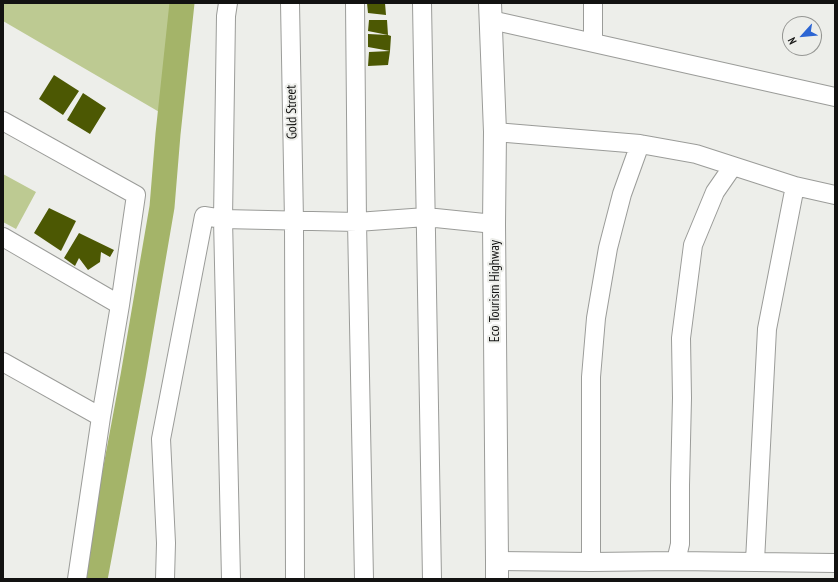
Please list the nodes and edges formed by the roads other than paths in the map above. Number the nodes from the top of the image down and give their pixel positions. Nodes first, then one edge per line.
1 (228, 3) edge
2 (290, 3) edge
3 (355, 3) edge
4 (422, 3) edge
5 (593, 3) edge
6 (490, 11) edge
7 (593, 43) junction
8 (835, 97) edge
9 (3, 121) edge
10 (494, 132) junction
11 (640, 144) junction
12 (733, 166) junction
13 (795, 186) junction
14 (835, 195) edge
15 (426, 217) junction
16 (223, 219) junction
17 (294, 221) junction
18 (357, 222) junction
19 (494, 224) junction
20 (3, 237) edge
21 (120, 304) junction
22 (3, 362) edge
23 (101, 417) junction
24 (676, 561) junction
25 (755, 561) junction
26 (591, 562) junction
27 (835, 563) edge
28 (497, 570) edge
29 (77, 579) edge
30 (165, 579) edge
31 (231, 579) edge
32 (295, 579) edge
33 (364, 579) edge
34 (432, 579) edge

1 - 16 street
2 - 17 street, Gold Street
3 - 18 street
4 - 15 street
5 - 7 street
6 - 7 street
6 - 10 highway, Eco Tourism Highway
7 - 8 street
9 - 21 street
10 - 11 street
10 - 19 highway, Eco Tourism Highway
11 - 12 street
11 - 26 street
12 - 13 street
12 - 24 street
13 - 14 street
13 - 25 street
15 - 18 street
15 - 19 street
15 - 34 street
16 - 17 street
16 - 30 street
16 - 31 street
17 - 18 street
17 - 32 street, Gold Street
18 - 33 street
19 - 28 highway, Eco Tourism Highway
20 - 21 street
21 - 23 street
22 - 23 street
23 - 29 street
24 - 25 street
24 - 26 street
25 - 27 street
26 - 28 street

